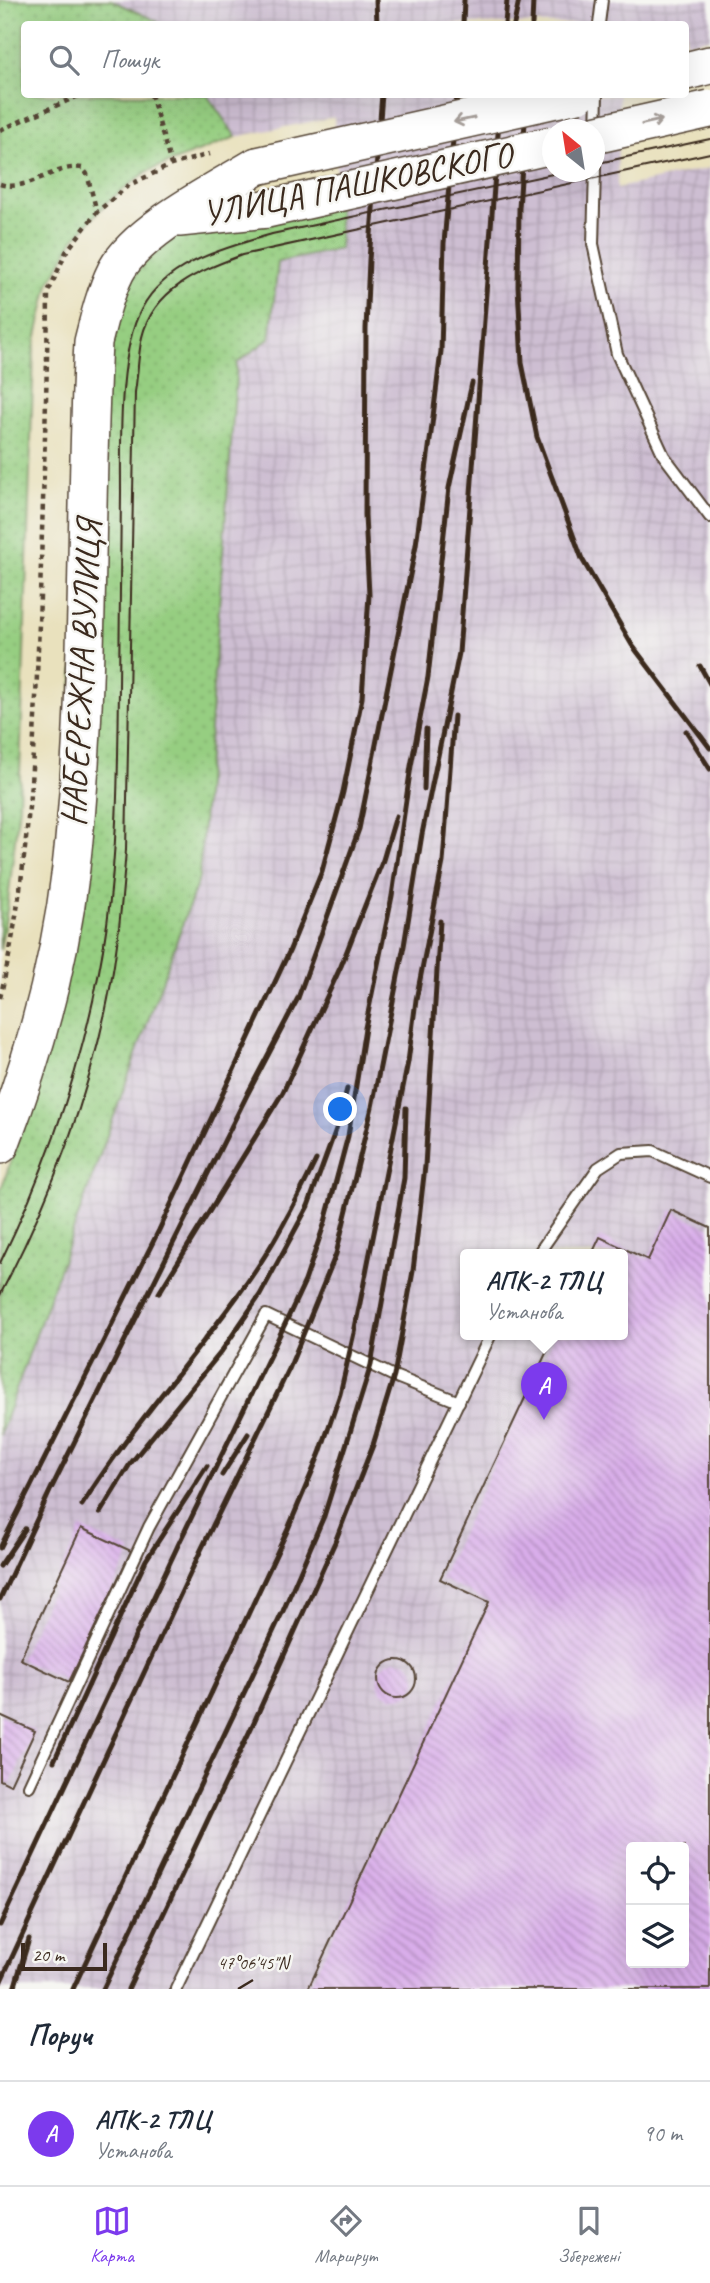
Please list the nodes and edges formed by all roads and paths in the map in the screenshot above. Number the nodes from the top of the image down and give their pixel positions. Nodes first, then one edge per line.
1 (602, 0) edge
2 (599, 21) edge
3 (710, 65) edge
4 (689, 70) edge
5 (74, 98) edge
6 (152, 98) edge
7 (560, 98) edge
8 (597, 98) edge
9 (710, 109) edge
10 (0, 130) edge
11 (605, 133) edge
12 (542, 147) edge
13 (171, 165) dead end
14 (0, 184) edge
15 (97, 212) dead end
16 (171, 219) junction
17 (710, 517) edge
18 (0, 1145) edge
19 (710, 1177) edge
20 (541, 1249) edge
21 (488, 1340) edge
22 (459, 1402) junction
23 (29, 1786) dead end
24 (176, 1989) edge

1 - 2 lane
3 - 4 highway
5 - 10 path
6 - 13 path
7 -> 16 highway, УЛИЦА ПАШКОВСКОГО, bridge
8 - 17 lane
11 -> 9 highway, bridge
12 - 16 highway, УЛИЦА ПАШКОВСКОГО, bridge
14 - 15 path
16 - 18 highway, НАБЕРЕЖНА ВУЛИЦЯ
19 - 20 lane
21 - 22 lane
22 - 23 lane
22 - 24 lane

